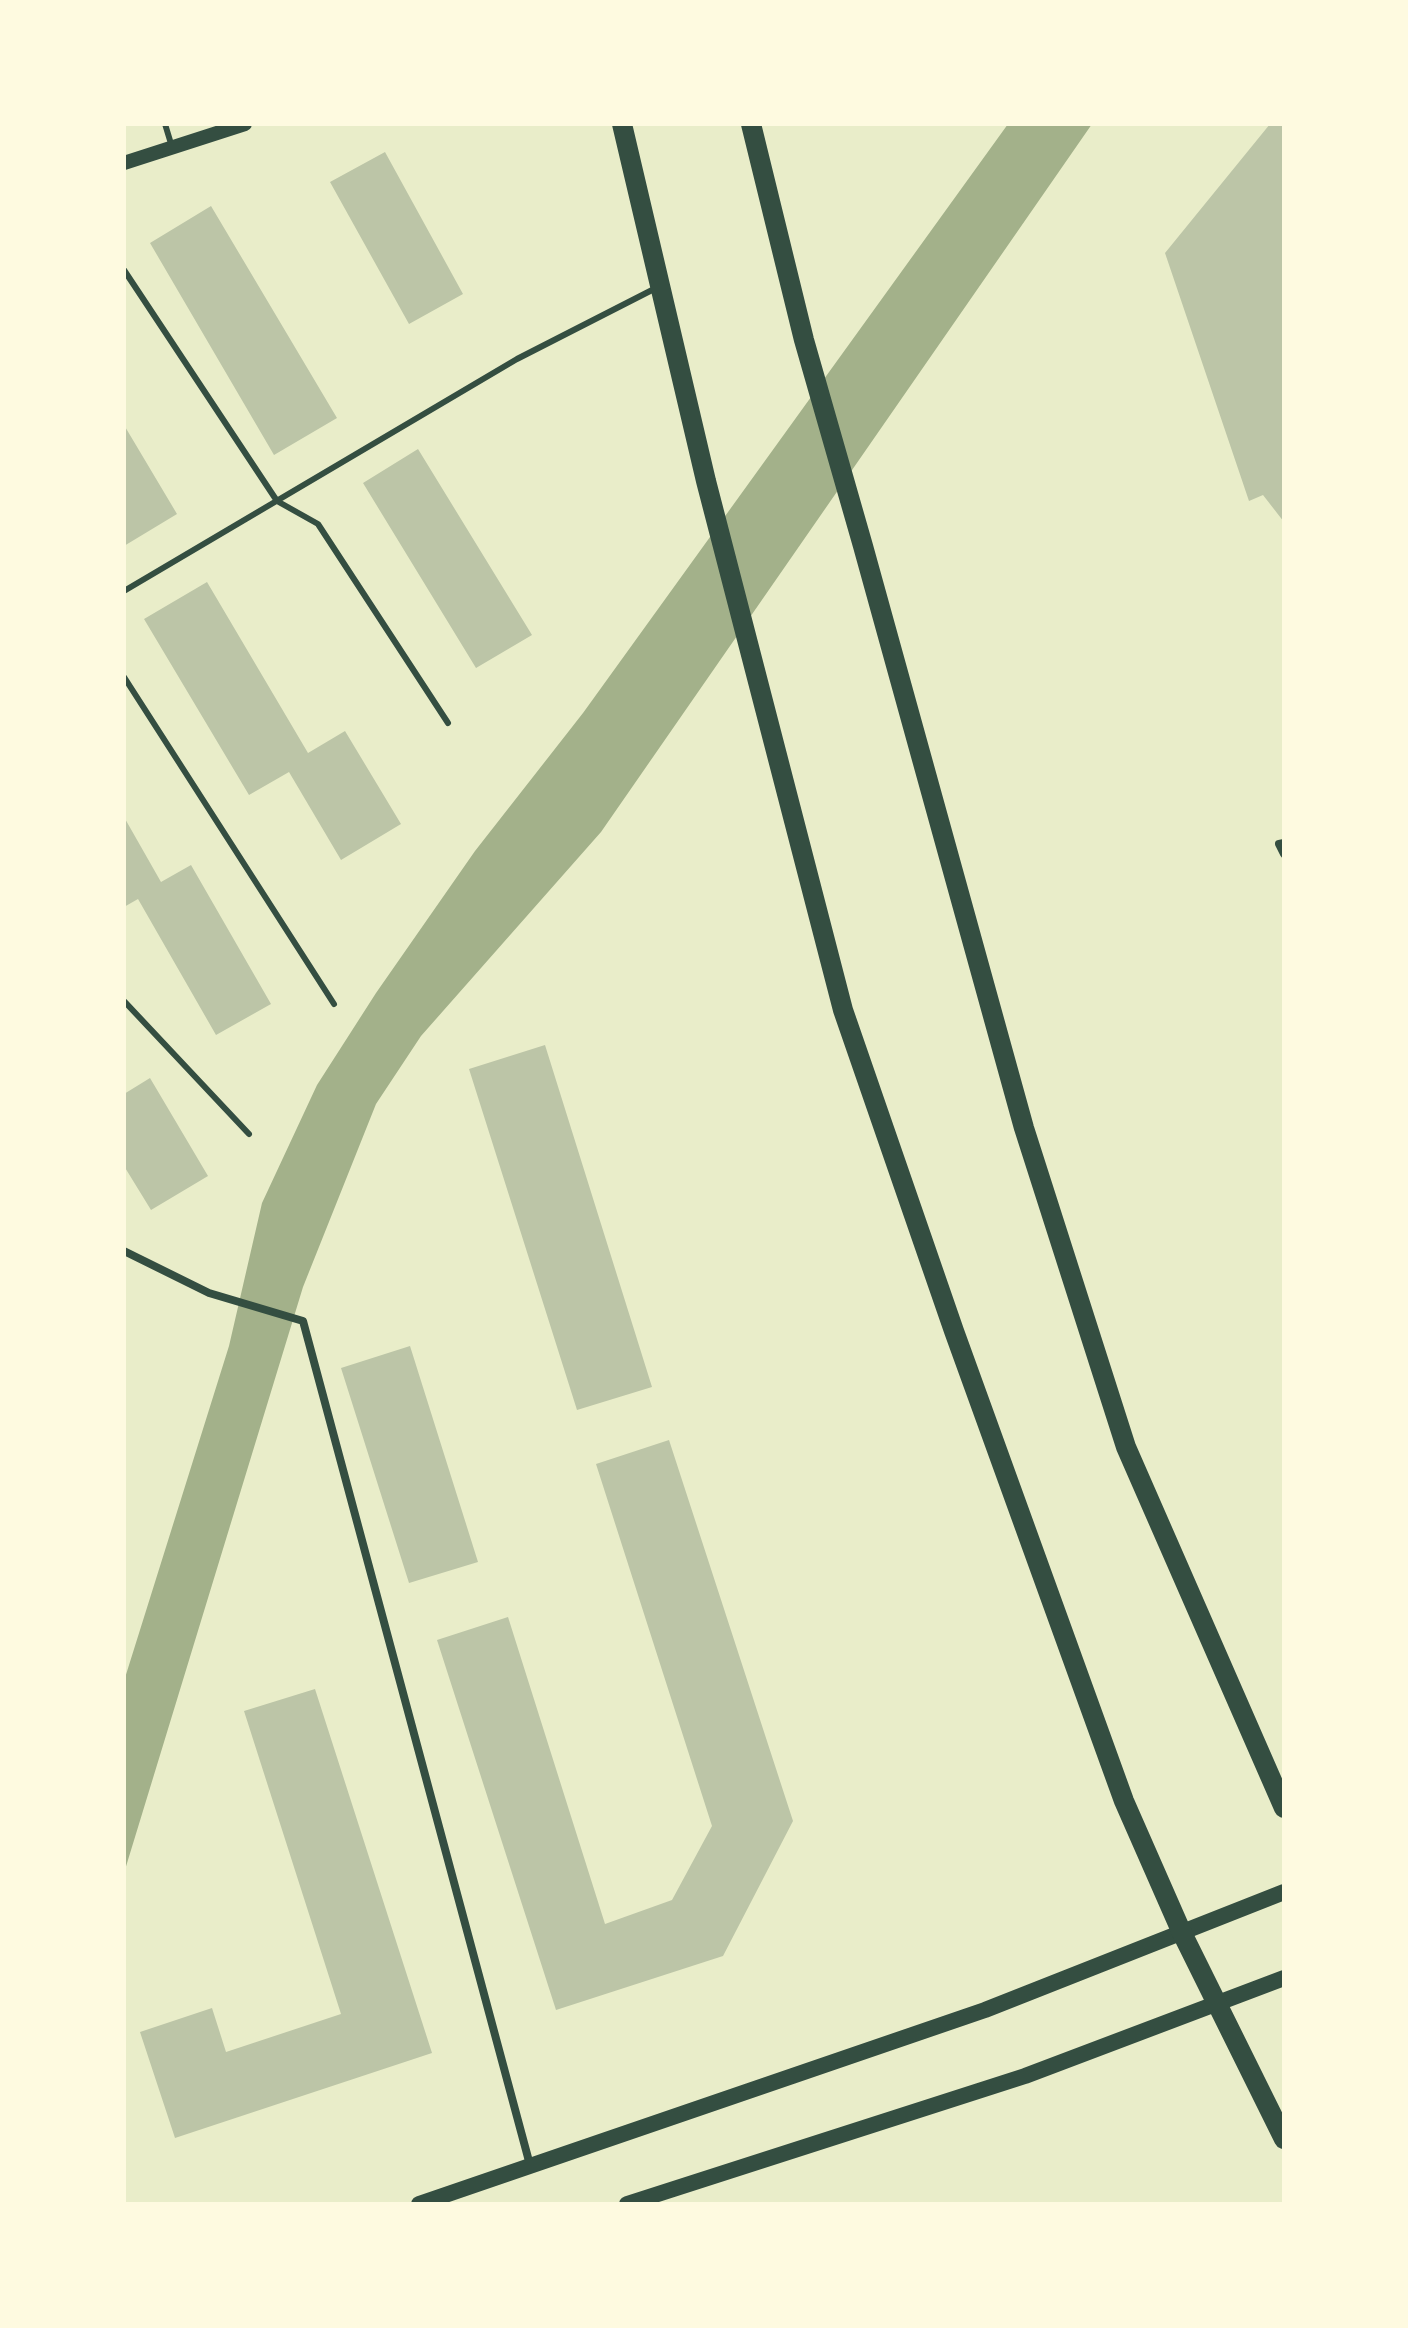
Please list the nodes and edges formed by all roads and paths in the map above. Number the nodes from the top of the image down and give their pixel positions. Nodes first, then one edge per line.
1 (165, 124) edge
2 (245, 124) edge
3 (622, 124) edge
4 (751, 124) edge
5 (172, 148) junction
6 (124, 163) edge
7 (124, 270) edge
8 (660, 285) junction
9 (277, 501) junction
10 (124, 591) edge
11 (124, 677) edge
12 (448, 723) dead end
13 (1284, 843) edge
14 (1284, 854) edge
15 (124, 1001) edge
16 (334, 1004) dead end
17 (249, 1134) dead end
18 (124, 1251) edge
19 (1284, 1808) edge
20 (1284, 1892) edge
21 (1182, 1933) junction
22 (1284, 1978) edge
23 (1217, 2003) junction
24 (1284, 2139) edge
25 (530, 2167) junction
26 (419, 2204) edge
27 (627, 2204) edge

1 - 5 lane
2 - 5 street
3 - 8 main road
4 - 19 main road
5 - 6 street
7 - 9 lane
8 - 9 lane
8 - 21 main road
9 - 10 lane
9 - 12 lane
11 - 16 lane
13 - 14 street
15 - 17 lane
18 - 25 street
20 - 21 main road
21 - 23 main road
21 - 25 main road
22 - 23 main road
23 - 24 main road
23 - 27 main road
25 - 26 main road

